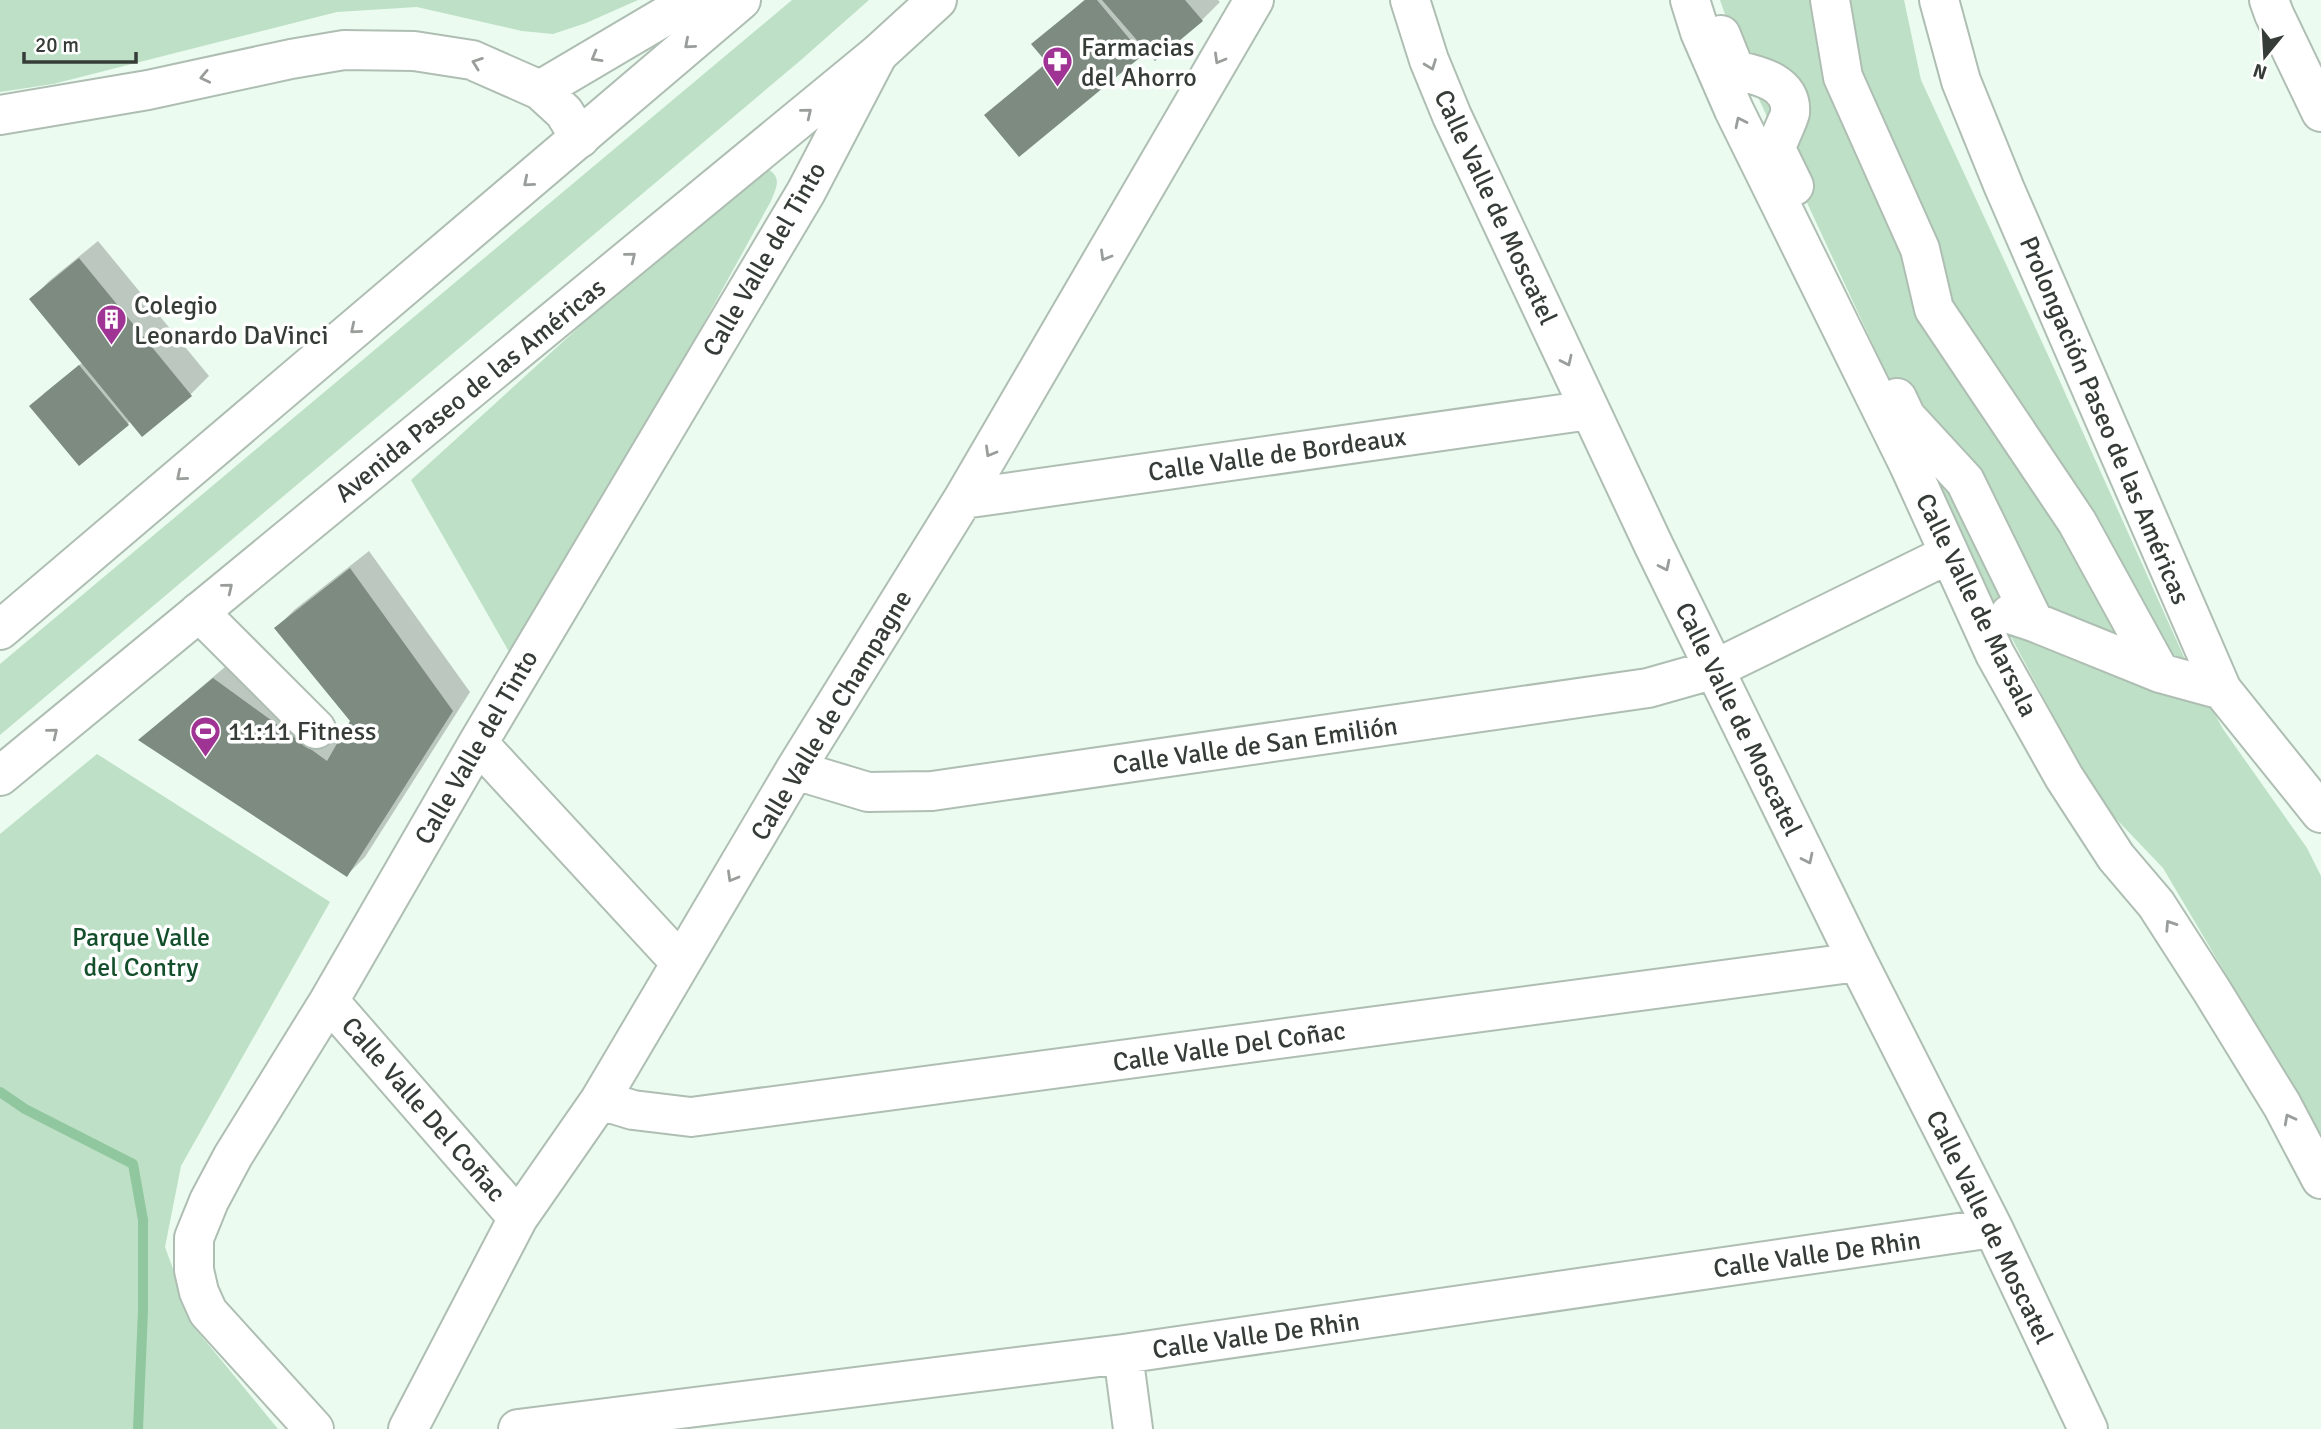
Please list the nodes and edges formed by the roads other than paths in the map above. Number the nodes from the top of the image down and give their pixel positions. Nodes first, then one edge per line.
1 (699, 0) edge
2 (741, 0) edge
3 (937, 0) edge
4 (1254, 0) edge
5 (1410, 0) edge
6 (1690, 0) edge
7 (1708, 0) edge
8 (1830, 0) edge
9 (1939, 0) edge
10 (2269, 0) edge
11 (878, 54) junction
12 (540, 90) junction
13 (2321, 112) edge
14 (0, 115) edge
15 (580, 138) junction
16 (1590, 410) junction
17 (963, 499) junction
18 (1950, 554) junction
19 (1971, 602) junction
20 (199, 612) junction
21 (2034, 622) junction
22 (0, 630) edge
23 (1715, 669) junction
24 (2160, 673) junction
25 (2222, 690) junction
26 (316, 729) dead end
27 (478, 743) junction
28 (795, 770) junction
29 (0, 776) edge
30 (2321, 813) edge
31 (1858, 962) junction
32 (681, 964) junction
33 (329, 1001) junction
34 (600, 1100) junction
35 (2321, 1179) edge
36 (518, 1218) junction
37 (1993, 1228) junction
38 (1123, 1354) junction
39 (314, 1429) edge
40 (408, 1429) edge
41 (518, 1429) edge
42 (1133, 1429) edge
43 (2088, 1429) edge

1 -> 12 street
2 -> 15 street
3 - 11 street, Avenida Paseo de las Américas
4 -> 17 street, Calle Valle de Champagne
5 -> 16 street, Calle Valle de Moscatel
18 -> 6 street, Calle Valle de Marsala
7 - 21 street
8 - 24 street
9 - 25 street, Prolongación Paseo de las Américas
10 - 13 street
20 -> 11 street, Avenida Paseo de las Américas
11 - 27 street, Calle Valle del Tinto
12 -> 14 street
12 - 15 street
15 -> 22 street
16 - 17 street, Calle Valle de Bordeaux
16 -> 23 street, Calle Valle de Moscatel
17 - 28 street, Calle Valle de Champagne
18 - 19 street, Calle Valle de Marsala
18 - 23 street, Calle Valle de San Emilión
19 - 21 street
35 -> 19 street, Calle Valle de Marsala
20 - 26 street
29 -> 20 street, Avenida Paseo de las Américas
21 - 24 street
23 - 28 street, Calle Valle de San Emilión
23 -> 31 street, Calle Valle de Moscatel
24 - 25 street
25 - 30 street, Prolongación Paseo de las Américas
27 - 32 street
27 - 33 street, Calle Valle del Tinto
28 -> 32 street, Calle Valle de Champagne
31 - 34 street, Calle Valle Del Coñac
31 - 37 street, Calle Valle de Moscatel
32 - 34 street, Calle Valle de Champagne
33 - 36 street, Calle Valle Del Coñac
33 - 39 street, Calle Valle del Tinto
34 - 36 street, Calle Valle de Champagne
36 - 40 street, Calle Valle de Champagne
37 - 38 street, Calle Valle De Rhin
37 - 43 street, Calle Valle de Moscatel
38 - 41 street, Calle Valle De Rhin
38 - 42 street

